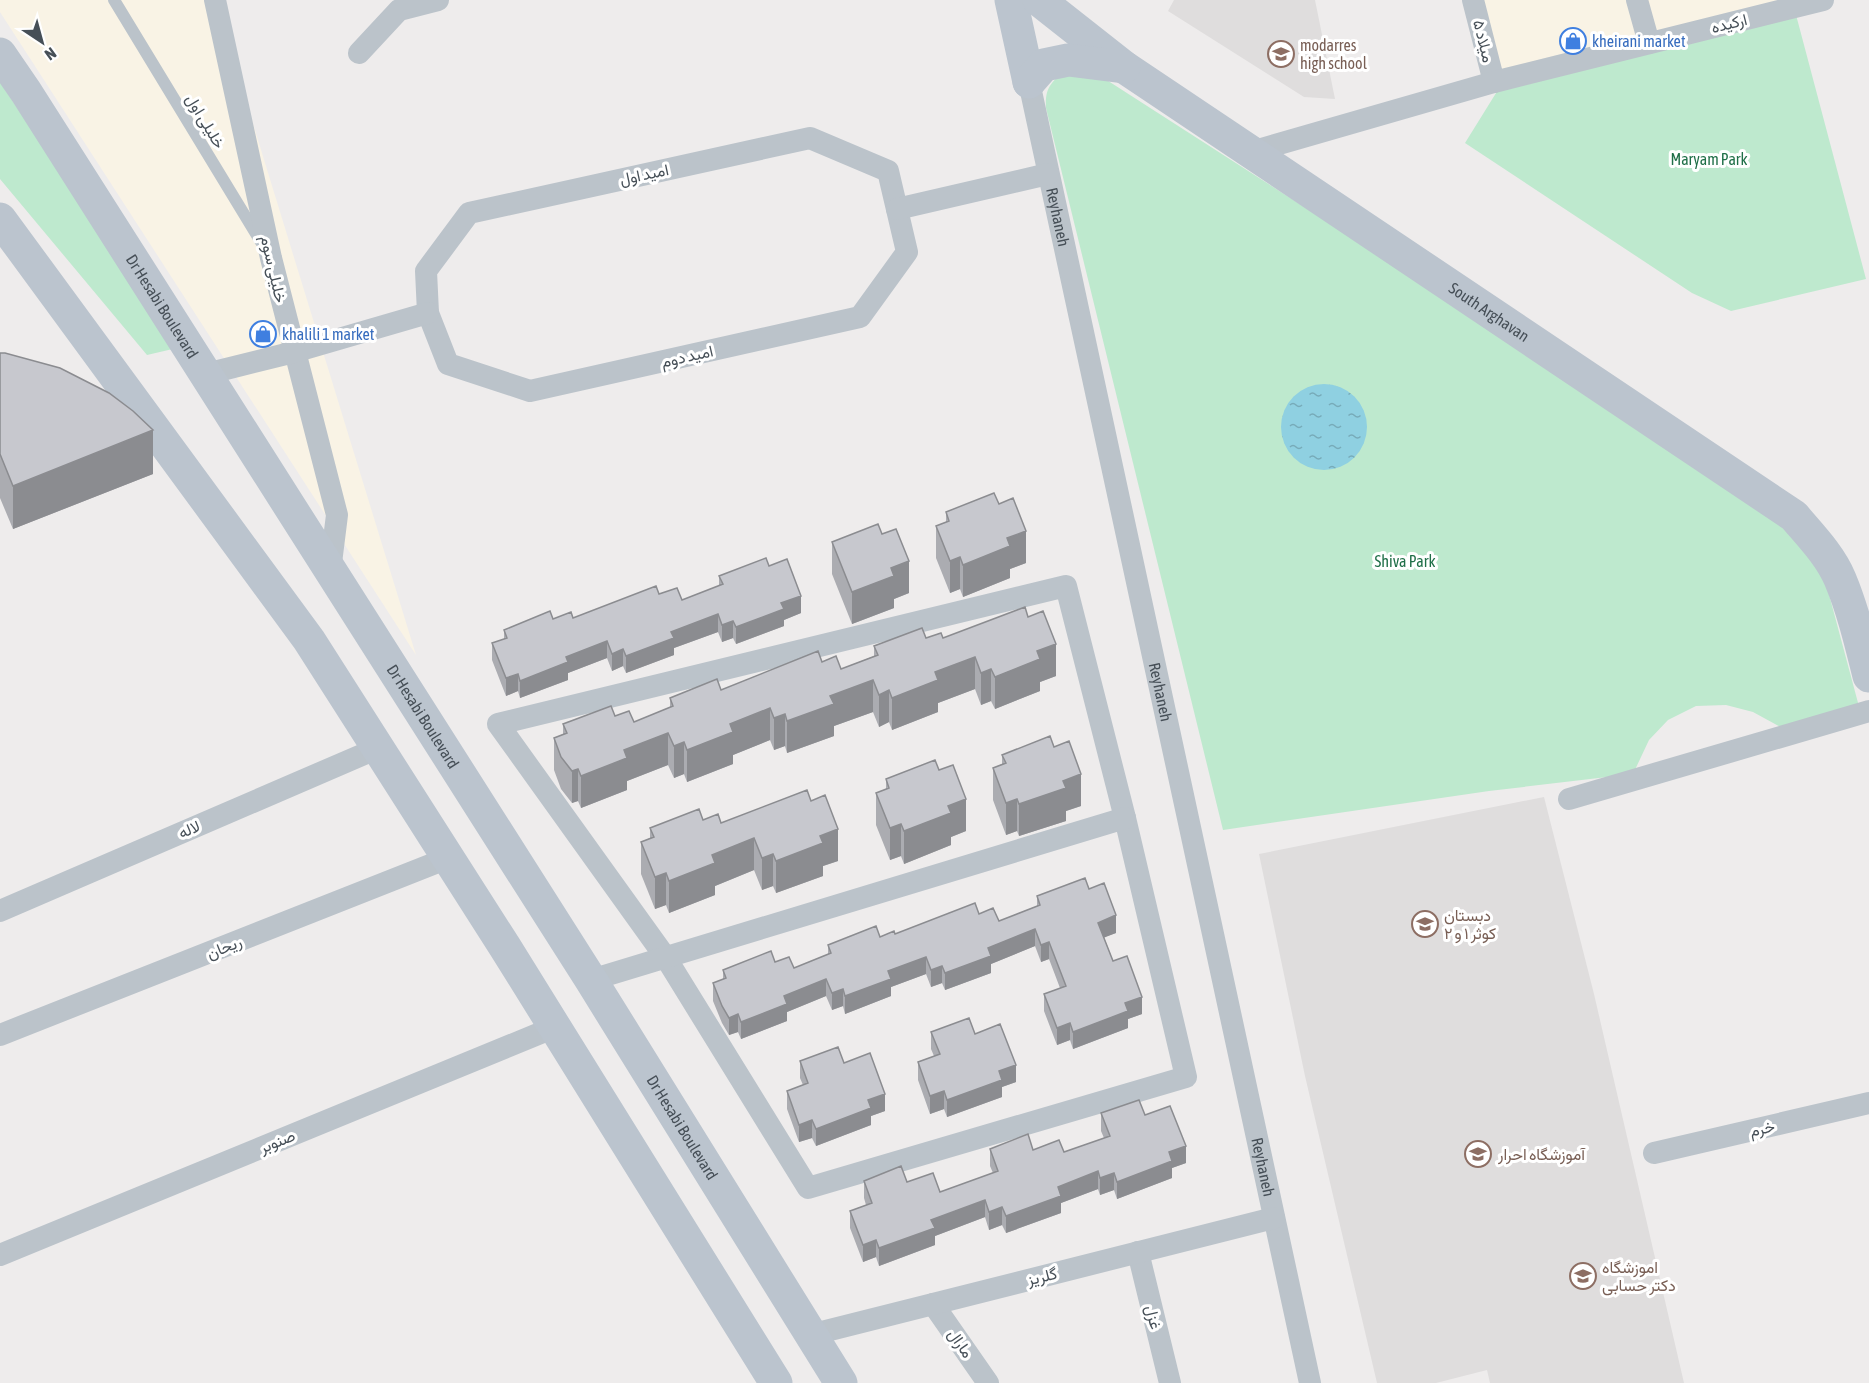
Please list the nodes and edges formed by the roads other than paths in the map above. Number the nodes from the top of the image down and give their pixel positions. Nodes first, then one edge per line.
1 (114, 0) edge
2 (215, 0) edge
3 (438, 0) edge
4 (1011, 0) edge
5 (1039, 0) edge
6 (1473, 0) edge
7 (1637, 0) edge
8 (1823, 0) edge
9 (1649, 43) junction
10 (359, 53) dead end
11 (0, 54) edge
12 (1124, 66) junction
13 (1029, 82) junction
14 (1494, 82) junction
15 (1251, 152) junction
16 (1048, 174) junction
17 (897, 209) junction
18 (0, 219) edge
19 (271, 258) junction
20 (428, 313) junction
21 (294, 352) junction
22 (206, 374) junction
23 (82, 381) edge
24 (157, 435) junction
25 (330, 571) junction
26 (1869, 676) edge
27 (1869, 711) edge
28 (378, 748) junction
29 (1569, 799) dead end
30 (1125, 818) junction
31 (448, 858) junction
32 (0, 911) edge
33 (666, 957) junction
34 (591, 980) junction
35 (555, 1027) junction
36 (0, 1035) edge
37 (1869, 1103) edge
38 (1654, 1153) dead end
39 (1274, 1218) junction
40 (1138, 1252) junction
41 (0, 1255) edge
42 (933, 1304) junction
43 (810, 1335) junction
44 (776, 1383) edge
45 (841, 1383) edge
46 (988, 1383) edge
47 (1170, 1383) edge
48 (1310, 1383) edge

1 - 19 lane, خلیلی اول
2 - 19 street, خلیلی سوم
3 - 10 street
4 - 13 main road, Reyhaneh
5 - 12 main road, South Arghavan
6 - 14 street, میلاد ۵
7 - 9 street
8 - 9 street, ارکیده
9 - 14 street, ارکیده
11 - 22 main road, Dr Hesabi Boulevard
12 - 13 main road
12 - 15 main road, South Arghavan
13 - 16 street, Reyhaneh
14 - 15 street, ارکیده
15 - 26 main road, South Arghavan
16 - 17 street
16 - 39 street, Reyhaneh
17 - 20 street, امید اول
17 - 20 street, امید دوم
18 - 24 main road
19 - 21 street, خلیلی سوم
20 - 21 street
21 - 22 street
21 - 25 street, خلیلی سوم
22 - 25 main road, Dr Hesabi Boulevard
23 - 24 main road
24 - 28 main road
25 - 34 main road, Dr Hesabi Boulevard
27 - 29 street
28 - 31 main road
28 - 32 street, لاله
30 - 33 street
30 - 33 street
30 - 33 street
31 - 35 main road
31 - 36 street, ریحان
33 - 34 street
34 - 43 main road, Dr Hesabi Boulevard
35 - 41 street, صنوبر
35 - 44 main road
37 - 38 street, خرم
39 - 40 street, گلریز
39 - 48 street, Reyhaneh
40 - 42 street, گلریز
40 - 47 street, غزل
42 - 43 street, گلریز
42 - 46 street, مارال
43 - 45 main road, Dr Hesabi Boulevard

